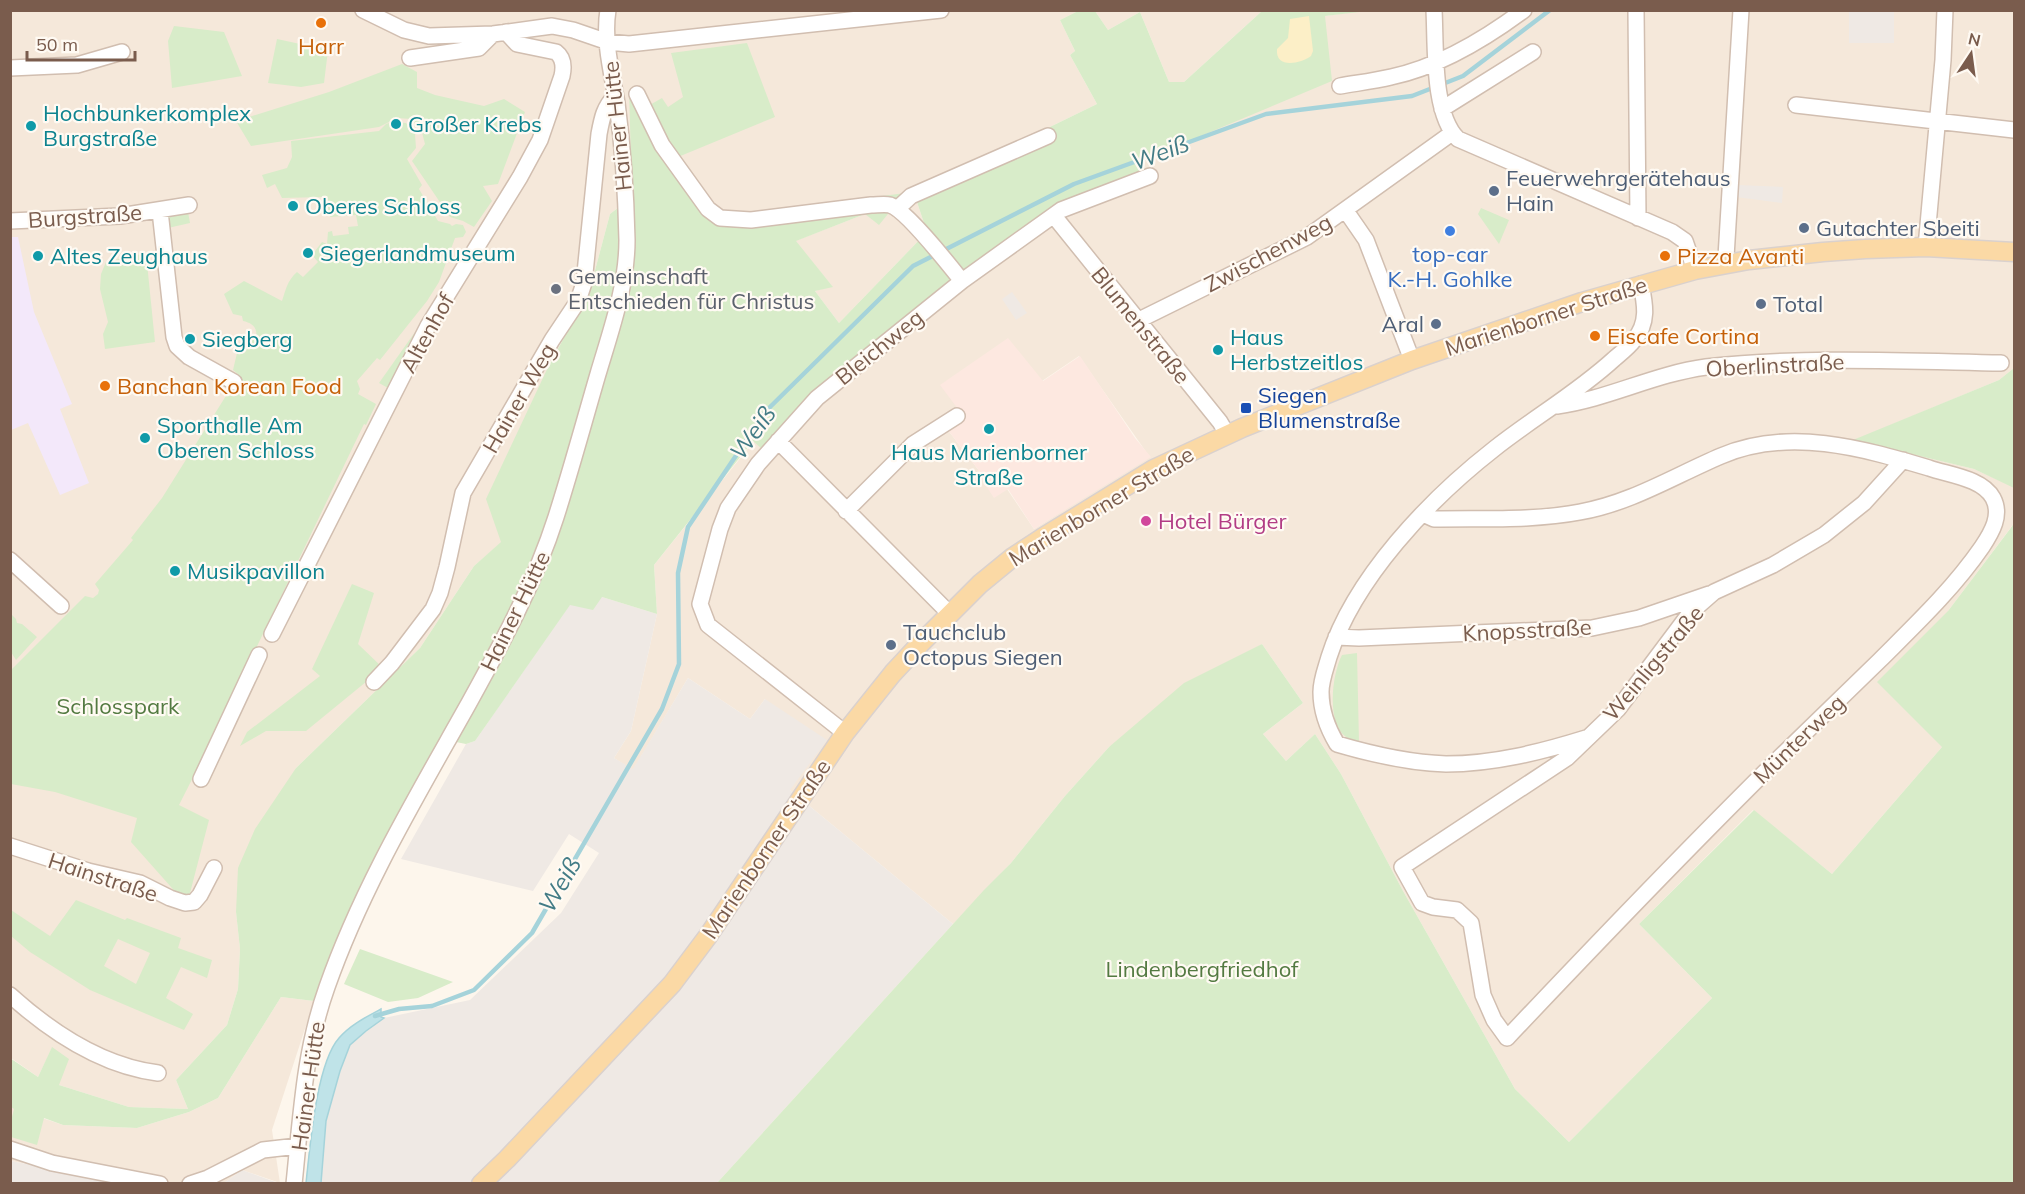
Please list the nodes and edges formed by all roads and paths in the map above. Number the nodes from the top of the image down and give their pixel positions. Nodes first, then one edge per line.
1 (363, 10) edge
2 (608, 10) edge
3 (940, 10) edge
4 (1434, 10) edge
5 (1524, 10) edge
6 (1636, 10) edge
7 (1741, 10) edge
8 (1945, 10) edge
9 (499, 33) junction
10 (608, 42) junction
11 (122, 52) dead end
12 (1533, 52) dead end
13 (410, 58) dead end
14 (1437, 66) junction
15 (10, 68) edge
16 (1340, 86) dead end
17 (637, 94) dead end
18 (615, 96) junction
19 (1441, 102) junction
20 (1796, 105) dead end
21 (1936, 121) junction
22 (2014, 130) edge
23 (1452, 133) junction
24 (1048, 136) dead end
25 (1150, 176) dead end
26 (189, 205) dead end
27 (897, 209) junction
28 (160, 211) junction
29 (1346, 211) junction
30 (1054, 216) junction
31 (1638, 218) junction
32 (10, 221) edge
33 (1926, 247) junction
34 (2014, 252) edge
35 (1728, 263) junction
36 (1695, 270) junction
37 (962, 281) junction
38 (1641, 284) junction
39 (1137, 321) junction
40 (1412, 360) junction
41 (2001, 363) dead end
42 (234, 382) dead end
43 (1554, 406) junction
44 (957, 416) dead end
45 (1227, 434) junction
46 (778, 441) junction
47 (1903, 460) junction
48 (846, 511) junction
49 (1423, 514) junction
50 (10, 560) edge
51 (1714, 592) junction
52 (61, 606) dead end
53 (949, 613) junction
54 (272, 634) dead end
55 (1336, 637) junction
56 (259, 655) dead end
57 (374, 682) dead end
58 (845, 733) junction
59 (1589, 737) junction
60 (201, 779) dead end
61 (10, 846) edge
62 (1401, 867) joint
63 (214, 868) dead end
64 (10, 995) edge
65 (158, 1072) dead end
66 (298, 1146) junction
67 (10, 1149) edge
68 (119, 1180) edge
69 (160, 1184) edge
70 (190, 1184) edge
71 (294, 1184) edge
72 (481, 1184) edge

1 - 9 street
2 - 10 street, Hainer Hütte
3 - 10 street
4 - 14 street
5 - 14 street
6 - 31 street
7 - 35 street
8 - 21 street
9 - 10 street
9 - 13 street
9 - 54 street, Altenhof
10 - 18 street, Hainer Hütte
11 - 15 street
12 - 19 street
14 - 16 street
14 - 19 street
17 - 27 street
18 - 57 street, Hainer Weg
18 - 66 street, Hainer Hütte
19 - 23 street
20 - 21 street
21 - 22 street
21 - 33 street
23 - 29 street, Zwischenweg
23 - 31 street
24 - 27 street
25 - 30 street, Bleichweg
26 - 28 street, Burgstraße
27 - 37 street
28 - 32 street, Burgstraße
28 - 42 street, Burgstraße
29 - 39 street, Zwischenweg
29 - 40 street
30 - 37 street, Bleichweg
30 - 39 street, Blumenstraße
31 - 36 street
33 - 34 main road, Marienborner Straße
33 - 35 main road, Marienborner Straße
35 - 36 main road, Marienborner Straße
36 - 38 main road, Marienborner Straße
37 - 46 street, Bleichweg
38 - 40 main road, Marienborner Straße
38 - 43 street, Oberlinstraße
39 - 45 street, Blumenstraße
40 - 45 main road, Marienborner Straße
41 - 43 street, Oberlinstraße
43 - 49 street, Oberlinstraße
44 - 48 street
45 - 53 main road, Marienborner Straße
46 - 48 street
46 - 58 street, Bleichweg
47 - 49 street
47 - 51 street, Weinligstraße
47 - 62 street, Münterweg
48 - 53 street
49 - 55 street, Oberlinstraße
50 - 52 street
51 - 55 street, Knopsstraße
51 - 59 street, Weinligstraße
53 - 58 main road, Marienborner Straße
55 - 59 street, Oberlinstraße
56 - 60 street
58 - 72 main road, Marienborner Straße
59 - 62 street, Weinligstraße
61 - 63 street, Hainstraße
64 - 65 street
66 - 70 street
66 - 71 street, Hainer Hütte
67 - 68 street
68 - 69 street

